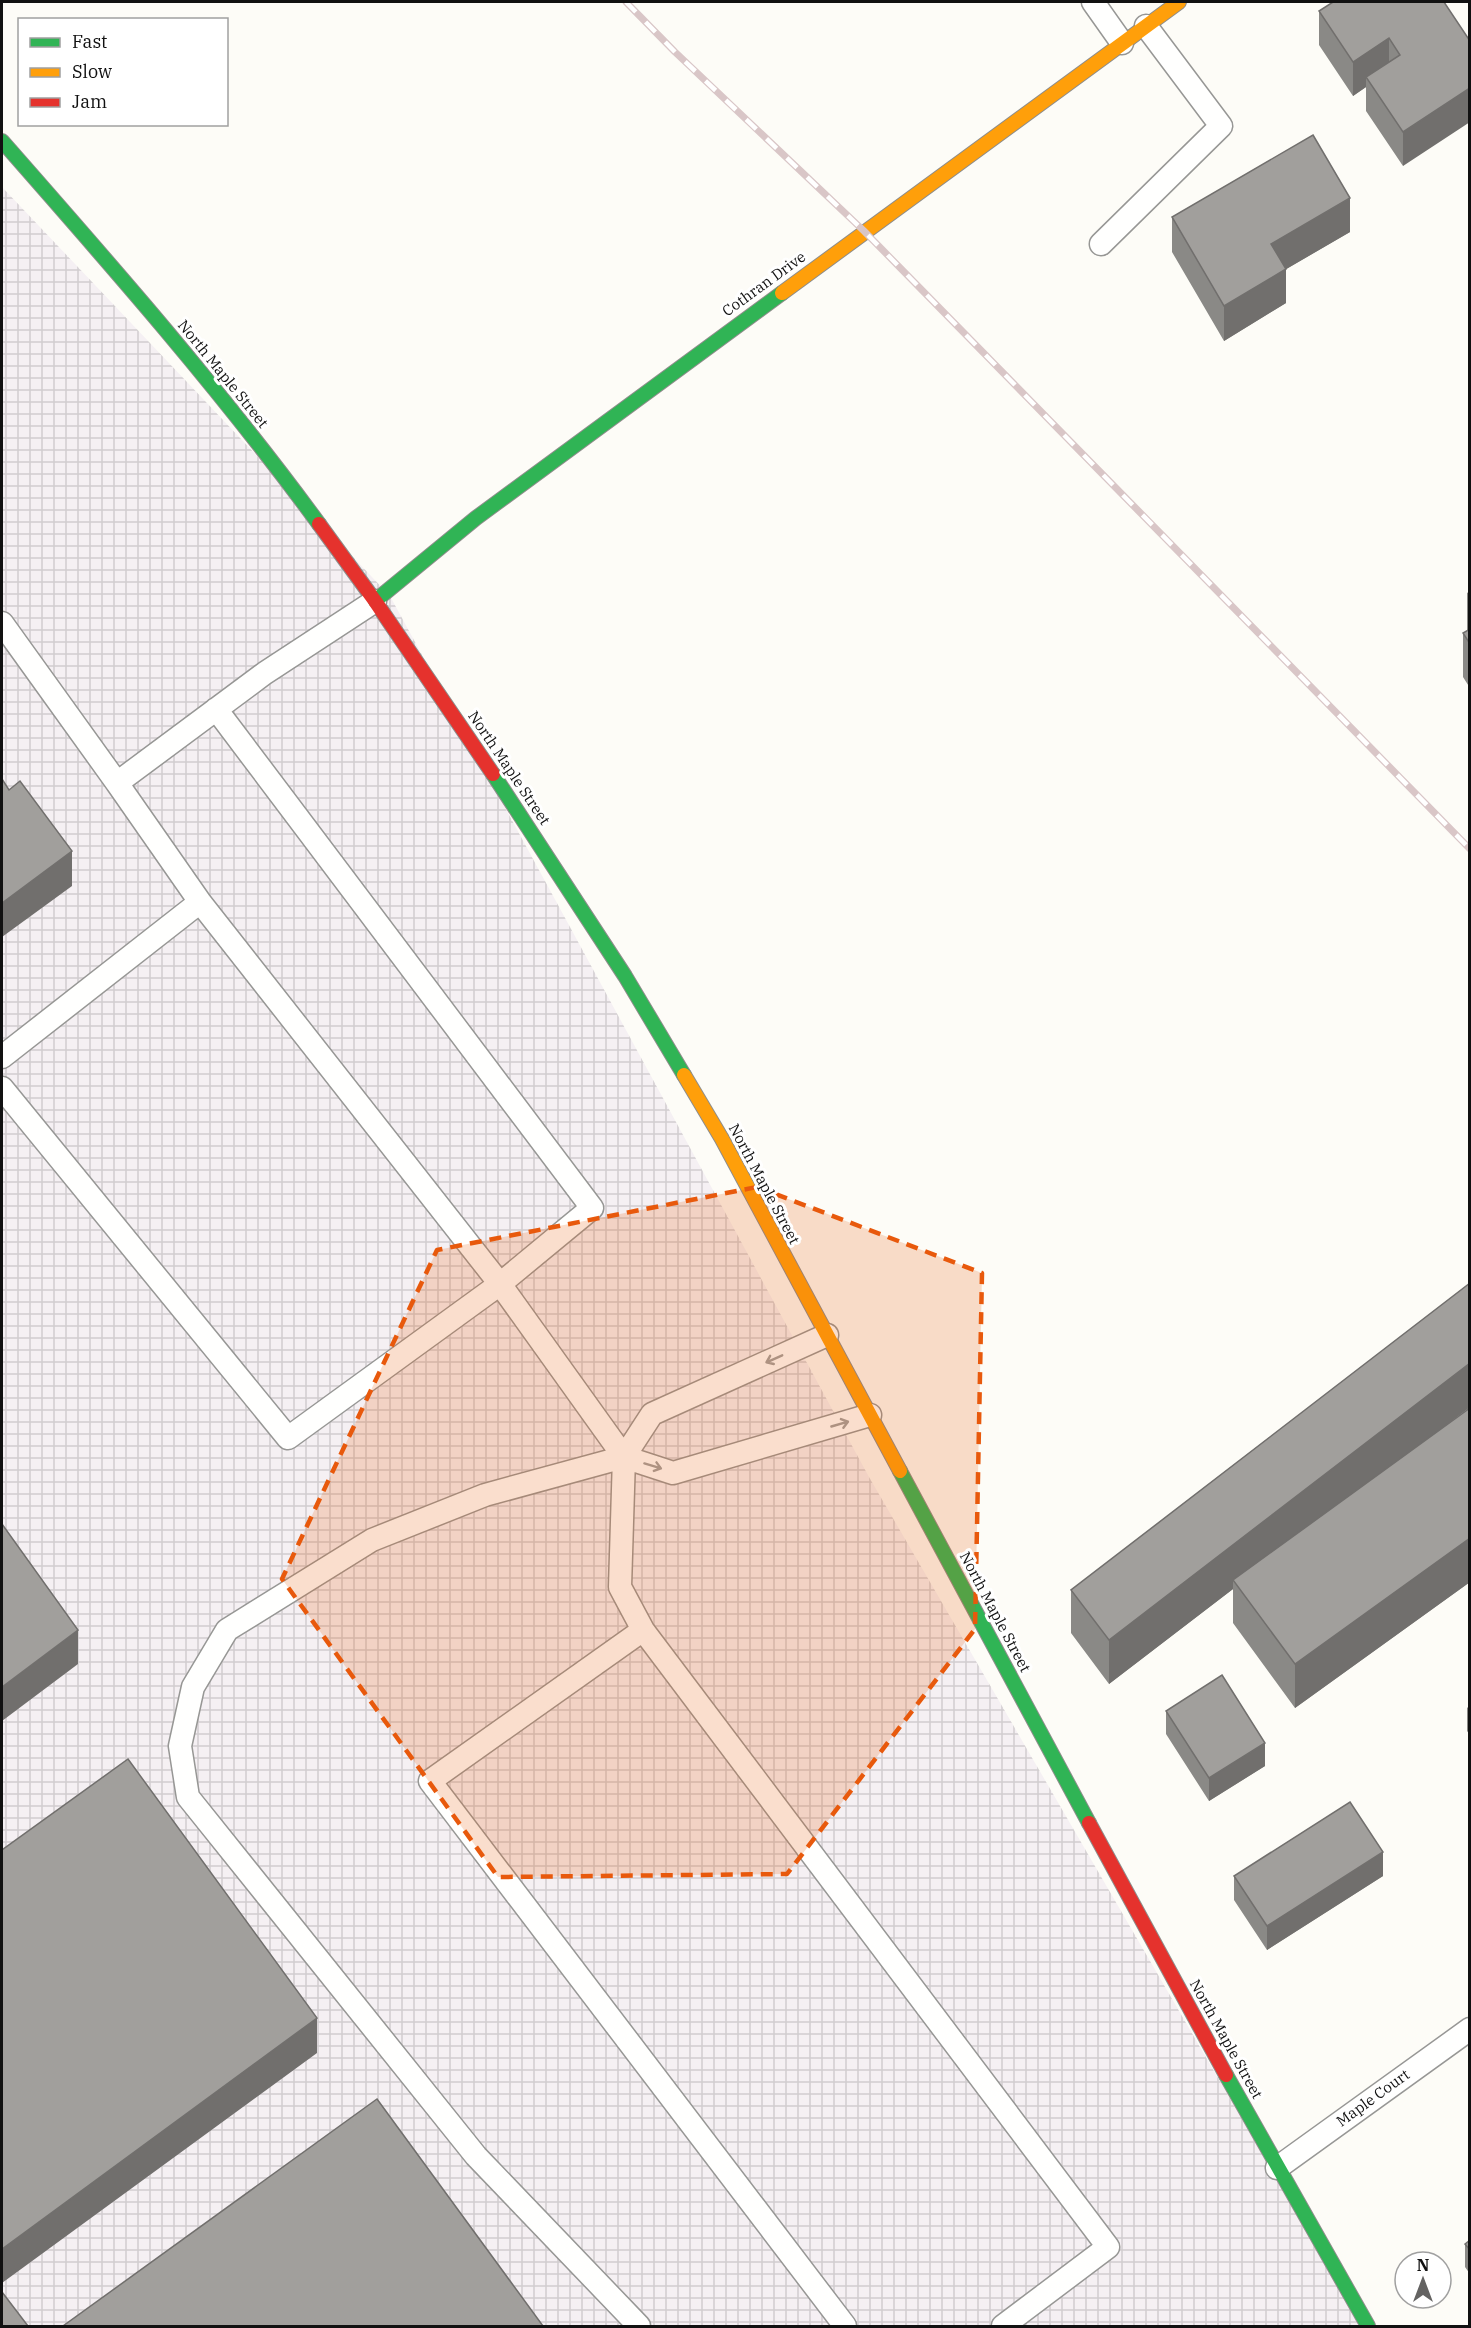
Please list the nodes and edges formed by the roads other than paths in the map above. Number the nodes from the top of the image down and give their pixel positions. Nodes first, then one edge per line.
1 (1093, 2) edge
2 (1179, 2) edge
3 (1146, 26) junction
4 (1122, 44) junction
5 (2, 141) edge
6 (1101, 244) dead end
7 (375, 601) junction
8 (2, 623) edge
9 (216, 709) junction
10 (117, 783) junction
11 (200, 902) junction
12 (2, 1057) edge
13 (2, 1088) edge
14 (500, 1284) junction
15 (827, 1335) junction
16 (870, 1415) junction
17 (624, 1457) junction
18 (642, 1630) junction
19 (1470, 2029) edge
20 (1277, 2168) junction
21 (639, 2326) edge
22 (845, 2326) edge
23 (1004, 2326) edge
24 (1368, 2326) edge

1 - 4 lane
2 - 3 street, Cothran Drive
3 - 4 street, Cothran Drive
3 - 6 lane
4 - 7 street, Cothran Drive
5 - 7 street, North Maple Street
7 - 9 lane
7 - 15 street, North Maple Street
8 - 10 lane
9 - 10 lane
9 - 14 lane
10 - 11 lane
11 - 12 lane
11 - 14 lane
13 - 14 lane
14 - 17 lane
15 - 16 street, North Maple Street
15 -> 17 lane
17 -> 16 lane
16 - 20 street, North Maple Street
17 - 18 lane
17 - 21 lane
18 - 22 lane
18 - 23 lane
19 - 20 lane, Maple Court
20 - 24 street, North Maple Street

